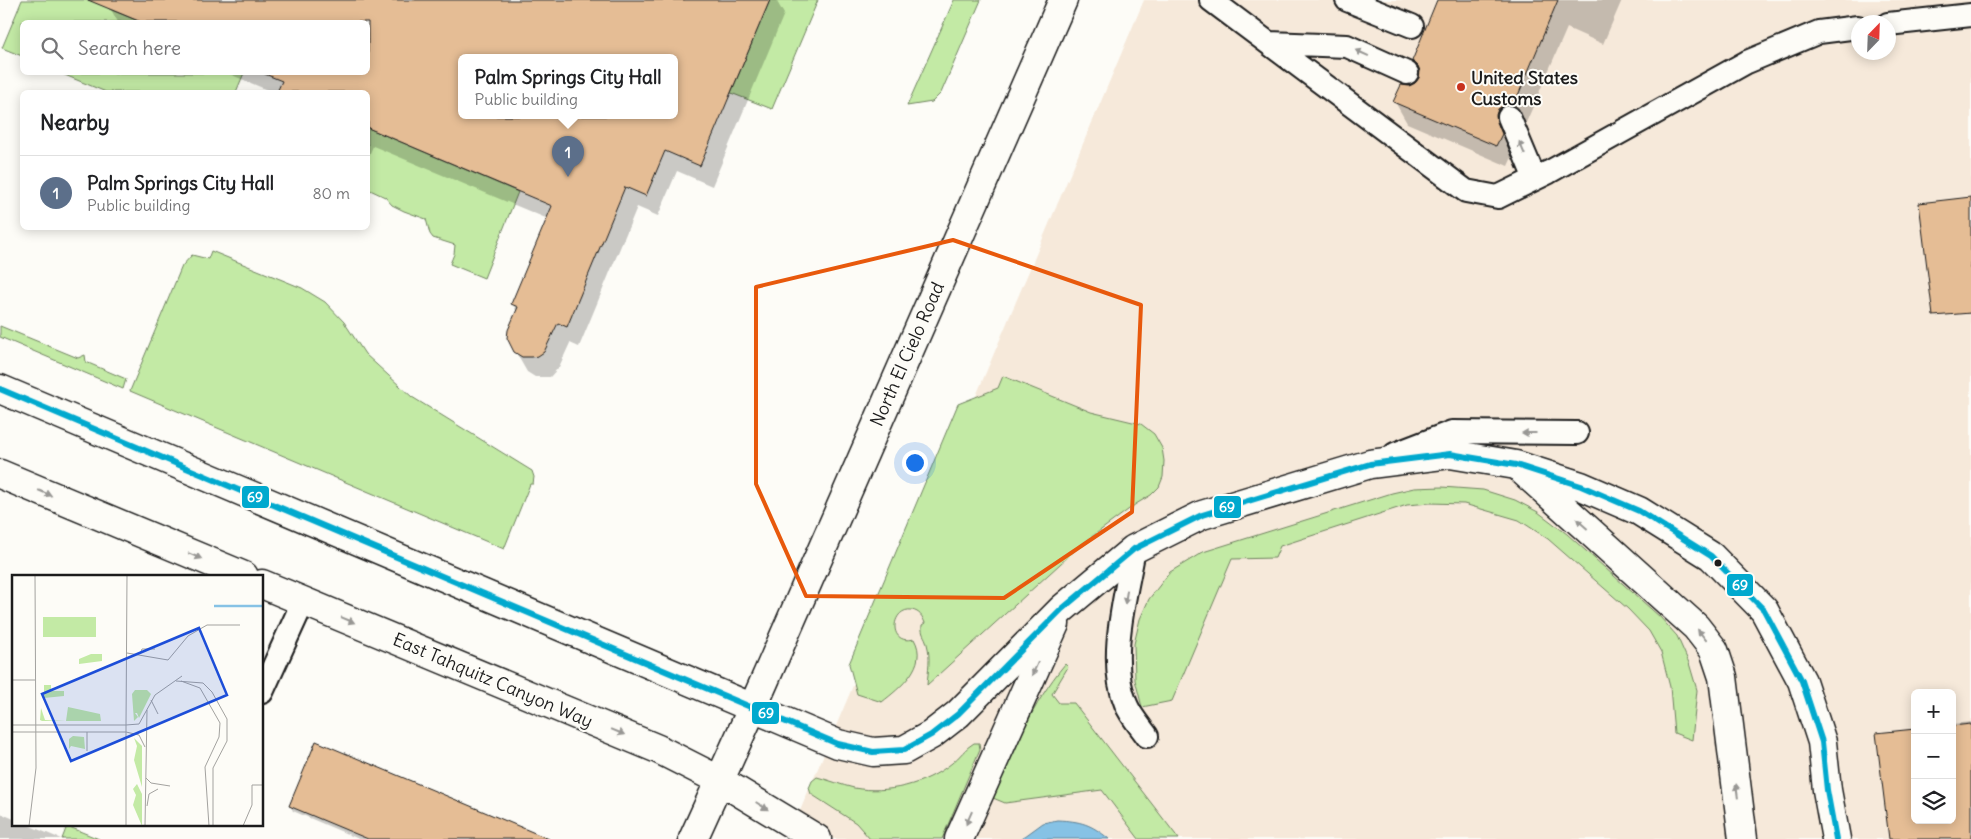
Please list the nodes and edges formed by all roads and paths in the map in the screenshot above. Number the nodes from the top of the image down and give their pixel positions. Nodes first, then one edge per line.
1 (1062, 0) edge
2 (1347, 0) edge
3 (1225, 4) edge
4 (1971, 15) edge
5 (1896, 23) edge
6 (1412, 26) dead end
7 (1851, 28) edge
8 (1269, 43) junction
9 (1406, 72) dead end
10 (1509, 117) dead end
11 (1535, 179) junction
12 (0, 389) edge
13 (1578, 433) dead end
14 (1370, 464) junction
15 (1516, 465) junction
16 (0, 474) edge
17 (1134, 549) junction
18 (242, 575) edge
19 (264, 585) edge
20 (303, 602) junction
21 (1062, 609) junction
22 (264, 688) edge
23 (753, 708) junction
24 (1147, 736) dead end
25 (721, 781) junction
26 (693, 839) edge
27 (817, 839) edge
28 (959, 839) edge
29 (1743, 839) edge
30 (1836, 839) edge

1 - 23 street, North El Cielo Road
2 - 6 lane
3 - 8 lane
4 - 5 lane
7 - 11 lane
9 -> 8 lane
8 - 11 lane
11 -> 10 lane
12 - 23 street
13 -> 14 lane
14 - 15 street
14 - 17 street
29 -> 15 street
15 - 30 street
16 -> 18 street
17 - 21 street
17 -> 24 lane
19 - 20 street, East Tahquitz Canyon Way
20 - 22 lane
20 -> 25 street, East Tahquitz Canyon Way
21 - 23 street
21 -> 28 street
23 - 25 street, North El Cielo Road
25 - 26 street, North El Cielo Road
25 -> 27 street, East Tahquitz Canyon Way

